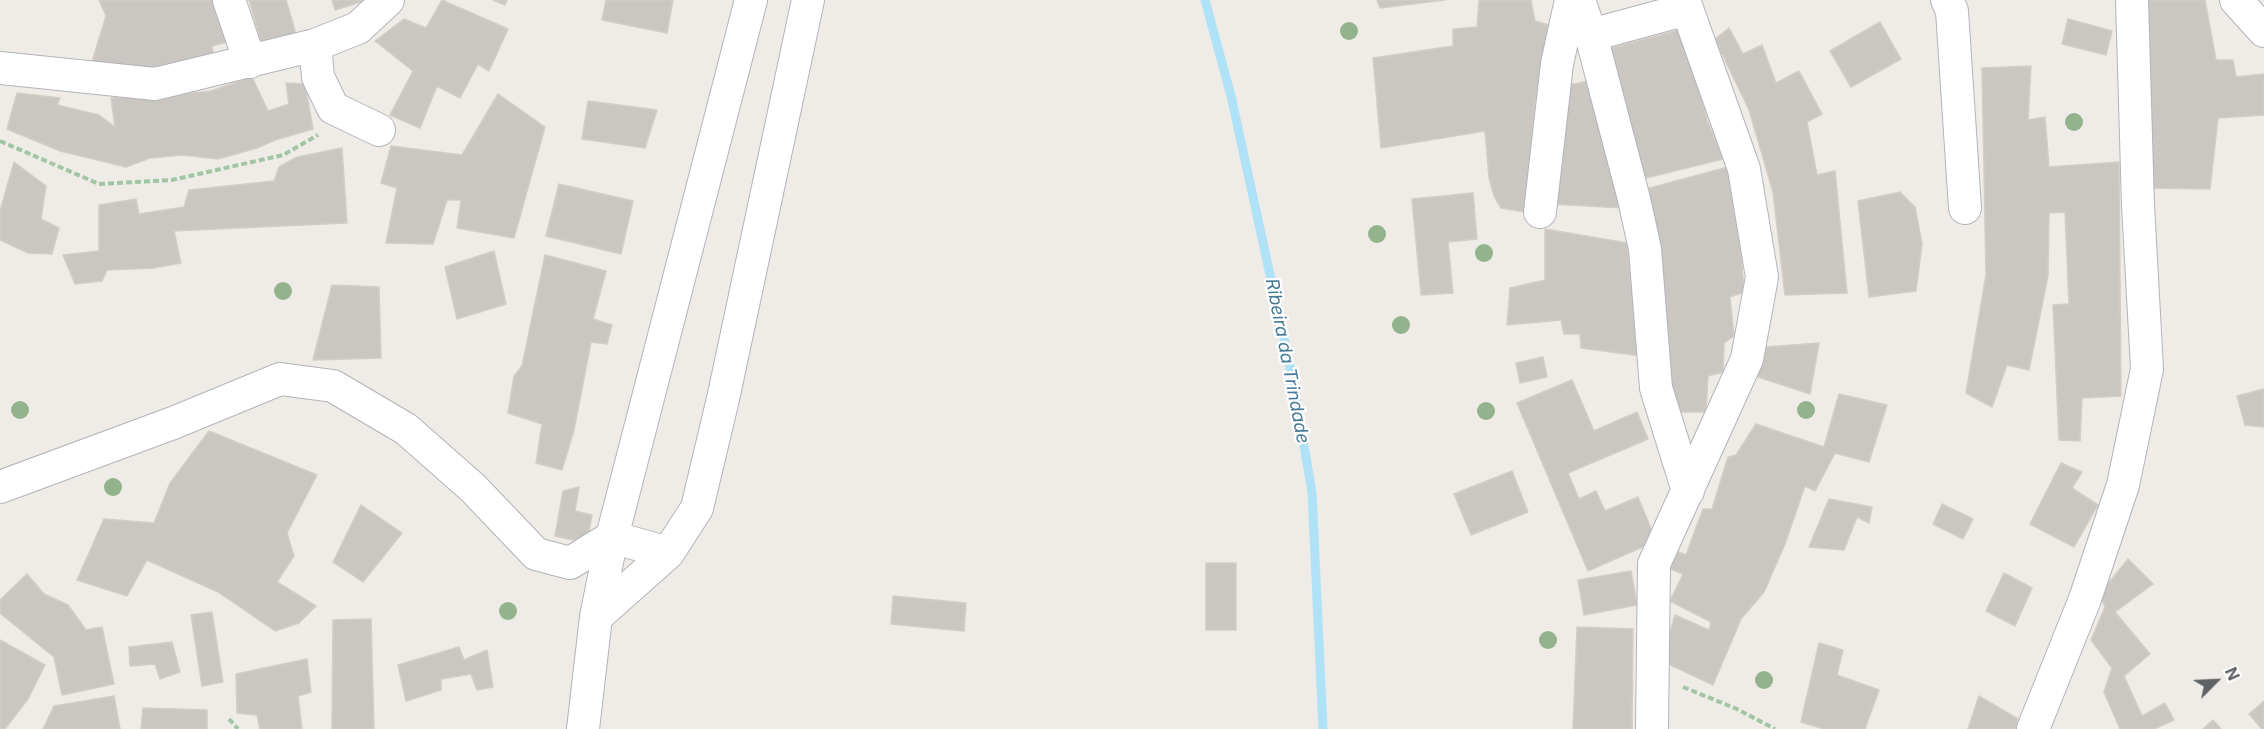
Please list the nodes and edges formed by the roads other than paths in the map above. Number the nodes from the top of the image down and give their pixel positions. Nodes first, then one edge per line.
1 (229, 0) edge
2 (388, 0) edge
3 (751, 0) edge
4 (808, 0) edge
5 (1571, 0) edge
6 (1579, 0) edge
7 (1947, 0) edge
8 (2132, 0) edge
9 (2236, 0) edge
10 (1685, 5) edge
11 (2264, 31) edge
12 (1591, 35) junction
13 (315, 45) junction
14 (250, 62) junction
15 (0, 68) edge
16 (378, 130) dead end
17 (1965, 208) dead end
18 (1540, 212) dead end
19 (0, 487) edge
20 (1688, 491) junction
21 (612, 537) junction
22 (668, 553) junction
23 (596, 617) junction
24 (583, 729) edge
25 (1652, 729) edge
26 (2033, 729) edge

1 - 14 street
2 - 13 street
3 - 21 street
4 - 22 street
5 - 18 street
6 - 12 street
7 - 17 street
8 - 26 street
9 - 11 street
10 - 12 street
10 - 20 street
12 - 20 street
13 - 14 street
13 - 16 street
14 - 15 street
19 - 21 street
20 - 25 street
21 - 22 street
21 - 23 street
22 - 23 street
23 - 24 street

